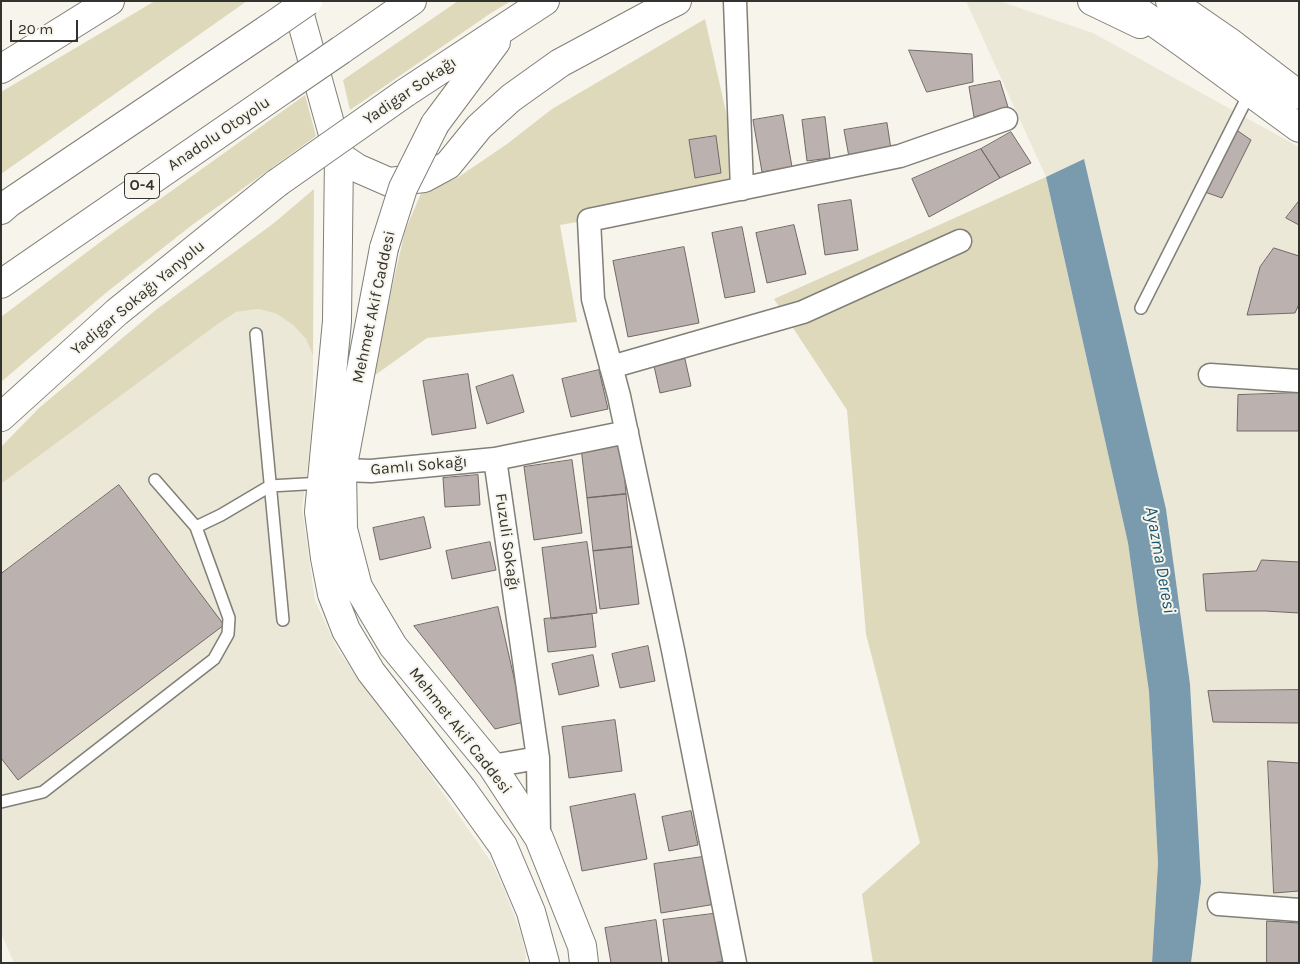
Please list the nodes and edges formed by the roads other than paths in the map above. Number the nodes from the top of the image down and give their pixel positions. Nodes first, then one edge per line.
1 (110, 1) edge
2 (296, 1) edge
3 (308, 1) edge
4 (412, 1) edge
5 (545, 1) edge
6 (677, 1) edge
7 (735, 1) edge
8 (1092, 1) edge
9 (1124, 1) edge
10 (1170, 1) edge
11 (1198, 1) edge
12 (507, 26) junction
13 (1228, 41) junction
14 (1186, 45) junction
15 (1, 69) edge
16 (1250, 92) junction
17 (1299, 95) edge
18 (1006, 119) dead end
19 (1299, 128) edge
20 (339, 156) junction
21 (277, 183) joint
22 (742, 189) junction
23 (1, 210) edge
24 (960, 241) dead end
25 (1, 284) edge
26 (1141, 308) dead end
27 (256, 334) dead end
28 (611, 367) junction
29 (1210, 375) dead end
30 (1299, 381) edge
31 (1, 417) edge
32 (627, 432) junction
33 (495, 459) junction
34 (332, 476) junction
35 (155, 480) dead end
36 (270, 486) junction
37 (196, 527) junction
38 (358, 587) junction
39 (332, 594) junction
40 (283, 620) dead end
41 (538, 758) junction
42 (492, 766) junction
43 (1, 802) edge
44 (540, 838) junction
45 (1220, 904) dead end
46 (1299, 910) edge
47 (545, 963) edge
48 (584, 963) edge
49 (735, 963) edge

1 - 15 main road
2 - 20 main road, Mehmet Akif Caddesi
3 - 23 main road, bridge
4 - 25 main road, Anadolu Otoyolu / O-4, bridge
5 - 12 main road, Yadigar Sokağı
6 - 20 main road
7 - 22 street
8 - 14 main road
9 - 14 main road
10 - 13 main road
11 - 13 main road
12 - 21 main road, Yadigar Sokağı, bridge
12 - 34 main road, Mehmet Akif Caddesi, bridge
13 - 17 main road
14 - 16 main road
16 - 19 main road
16 - 26 lane
18 - 22 street
20 - 34 main road, Mehmet Akif Caddesi
21 - 31 main road, Yadigar Sokağı Yanyolu
22 - 28 street
24 - 28 street
27 - 36 lane
28 - 32 street
29 - 30 street
32 - 33 street
32 - 49 street
33 - 34 street, Gamlı Sokağı
33 - 41 street, Fuzuli Sokağı
34 - 36 lane
34 - 38 main road, Mehmet Akif Caddesi
34 - 39 main road, Mehmet Akif Caddesi
35 - 37 lane
36 - 37 lane
36 - 40 lane
37 - 43 lane
38 - 39 main road
38 - 42 main road, Mehmet Akif Caddesi
39 - 47 main road, Mehmet Akif Caddesi
41 - 42 street
41 - 44 street, Fuzuli Sokağı
42 - 44 main road, Mehmet Akif Caddesi
44 - 48 main road, Mehmet Akif Caddesi
45 - 46 street

